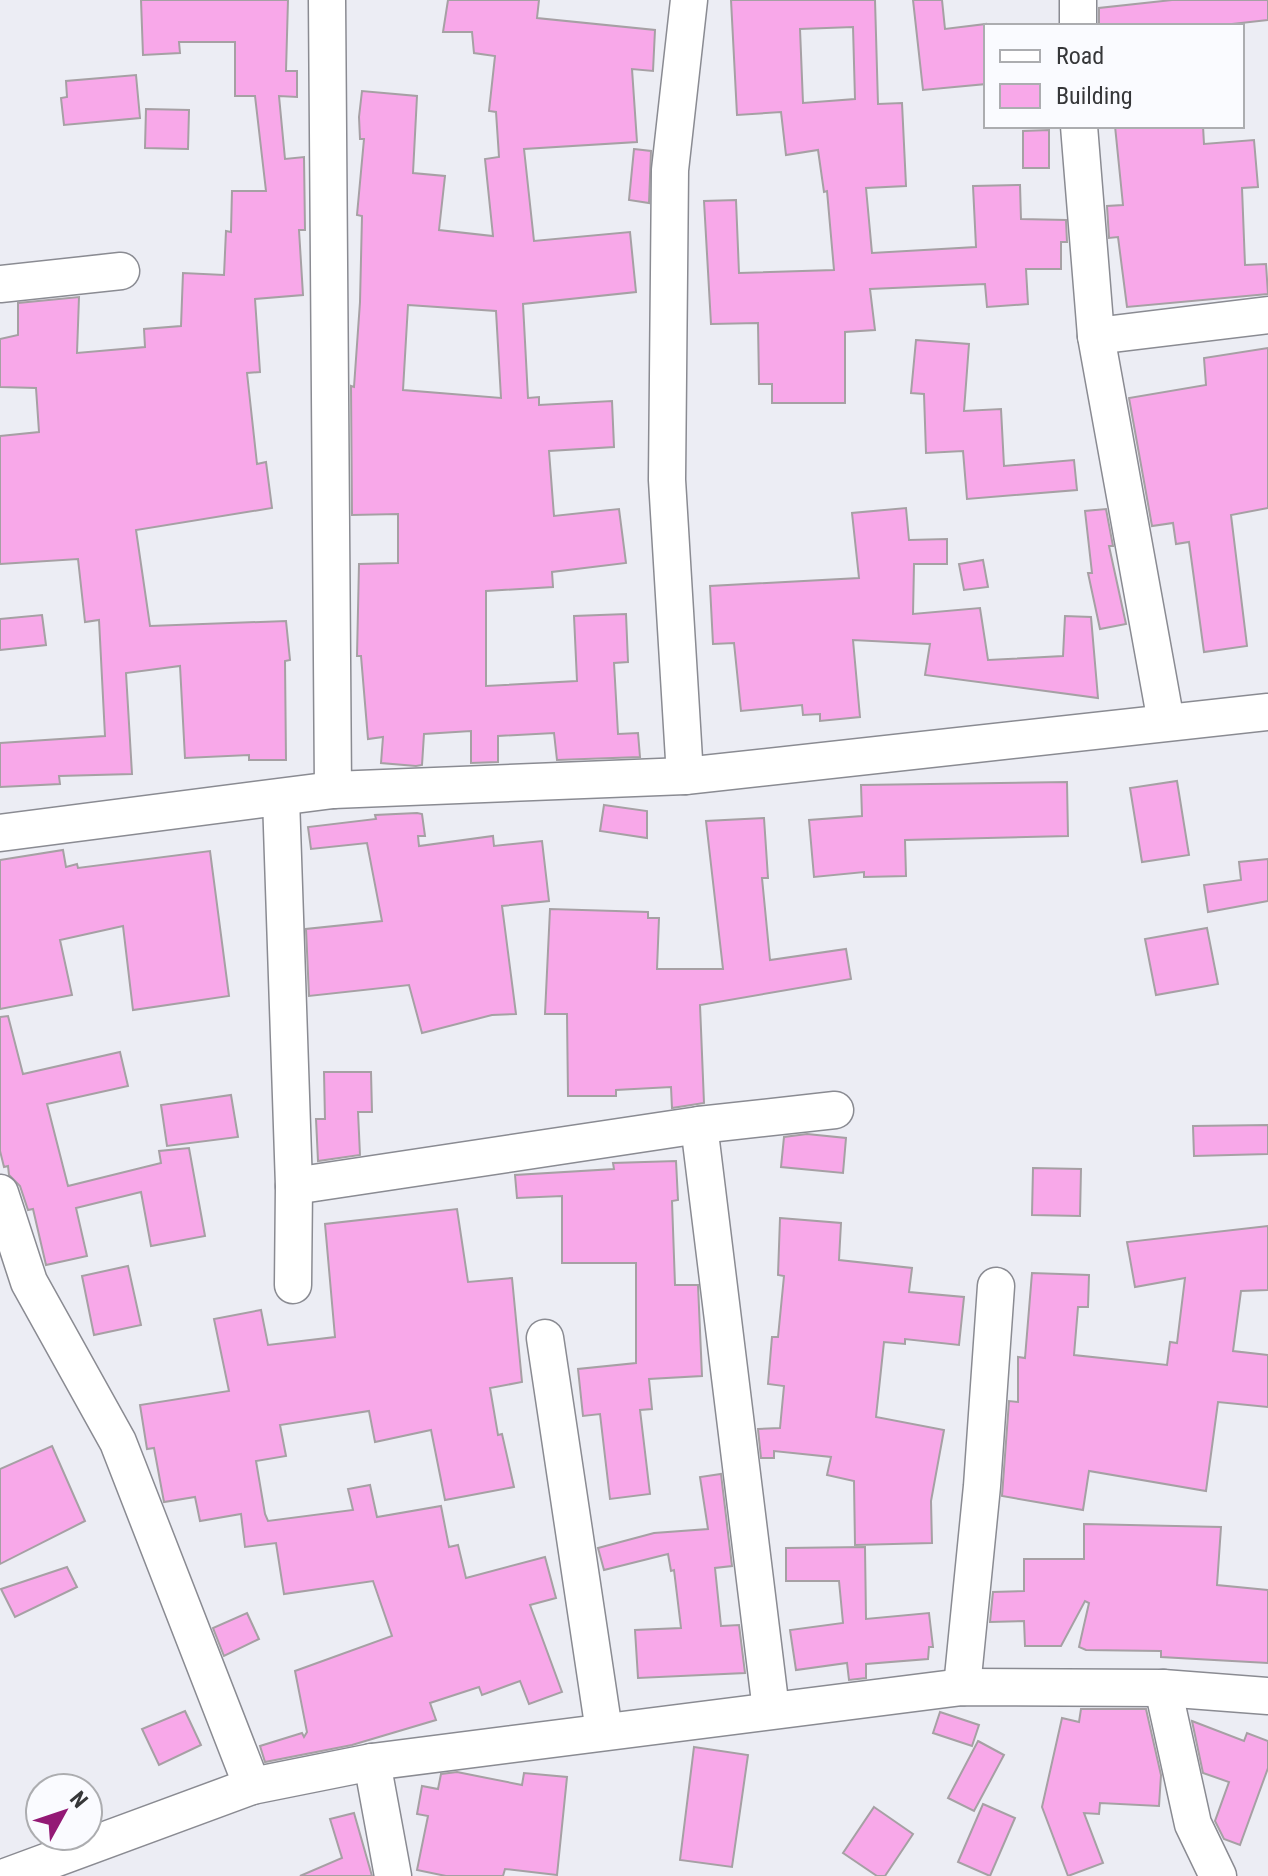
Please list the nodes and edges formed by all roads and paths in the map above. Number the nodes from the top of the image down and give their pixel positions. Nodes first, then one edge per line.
1 (327, 0) edge
2 (689, 0) edge
3 (1078, 0) edge
4 (1078, 24) edge
5 (1079, 128) edge
6 (121, 271) dead end
7 (0, 284) edge
8 (1268, 315) edge
9 (1096, 336) junction
10 (1268, 712) edge
11 (1166, 722) junction
12 (685, 776) junction
13 (333, 790) junction
14 (281, 798) junction
15 (0, 833) edge
16 (835, 1110) dead end
17 (699, 1125) junction
18 (294, 1186) junction
19 (0, 1193) edge
20 (293, 1285) dead end
21 (996, 1286) dead end
22 (545, 1338) dead end
23 (962, 1687) junction
24 (1163, 1688) junction
25 (1268, 1696) edge
26 (771, 1710) junction
27 (604, 1731) junction
28 (372, 1762) junction
29 (252, 1786) junction
30 (8, 1876) edge
31 (393, 1876) edge
32 (1218, 1876) edge

1 - 13 street
2 - 12 street
3 - 4 street
5 - 9 street
6 - 7 street
8 - 9 street
9 - 11 street
10 - 11 street
11 - 12 street
12 - 13 street
13 - 14 street
14 - 15 street
14 - 18 street
16 - 17 street
17 - 18 street
17 - 26 street
18 - 20 street
19 - 29 street
21 - 23 street
22 - 27 street
23 - 24 street
23 - 26 street
24 - 25 street
24 - 32 street
26 - 27 street
27 - 28 street
28 - 29 street
28 - 31 street
29 - 30 street

